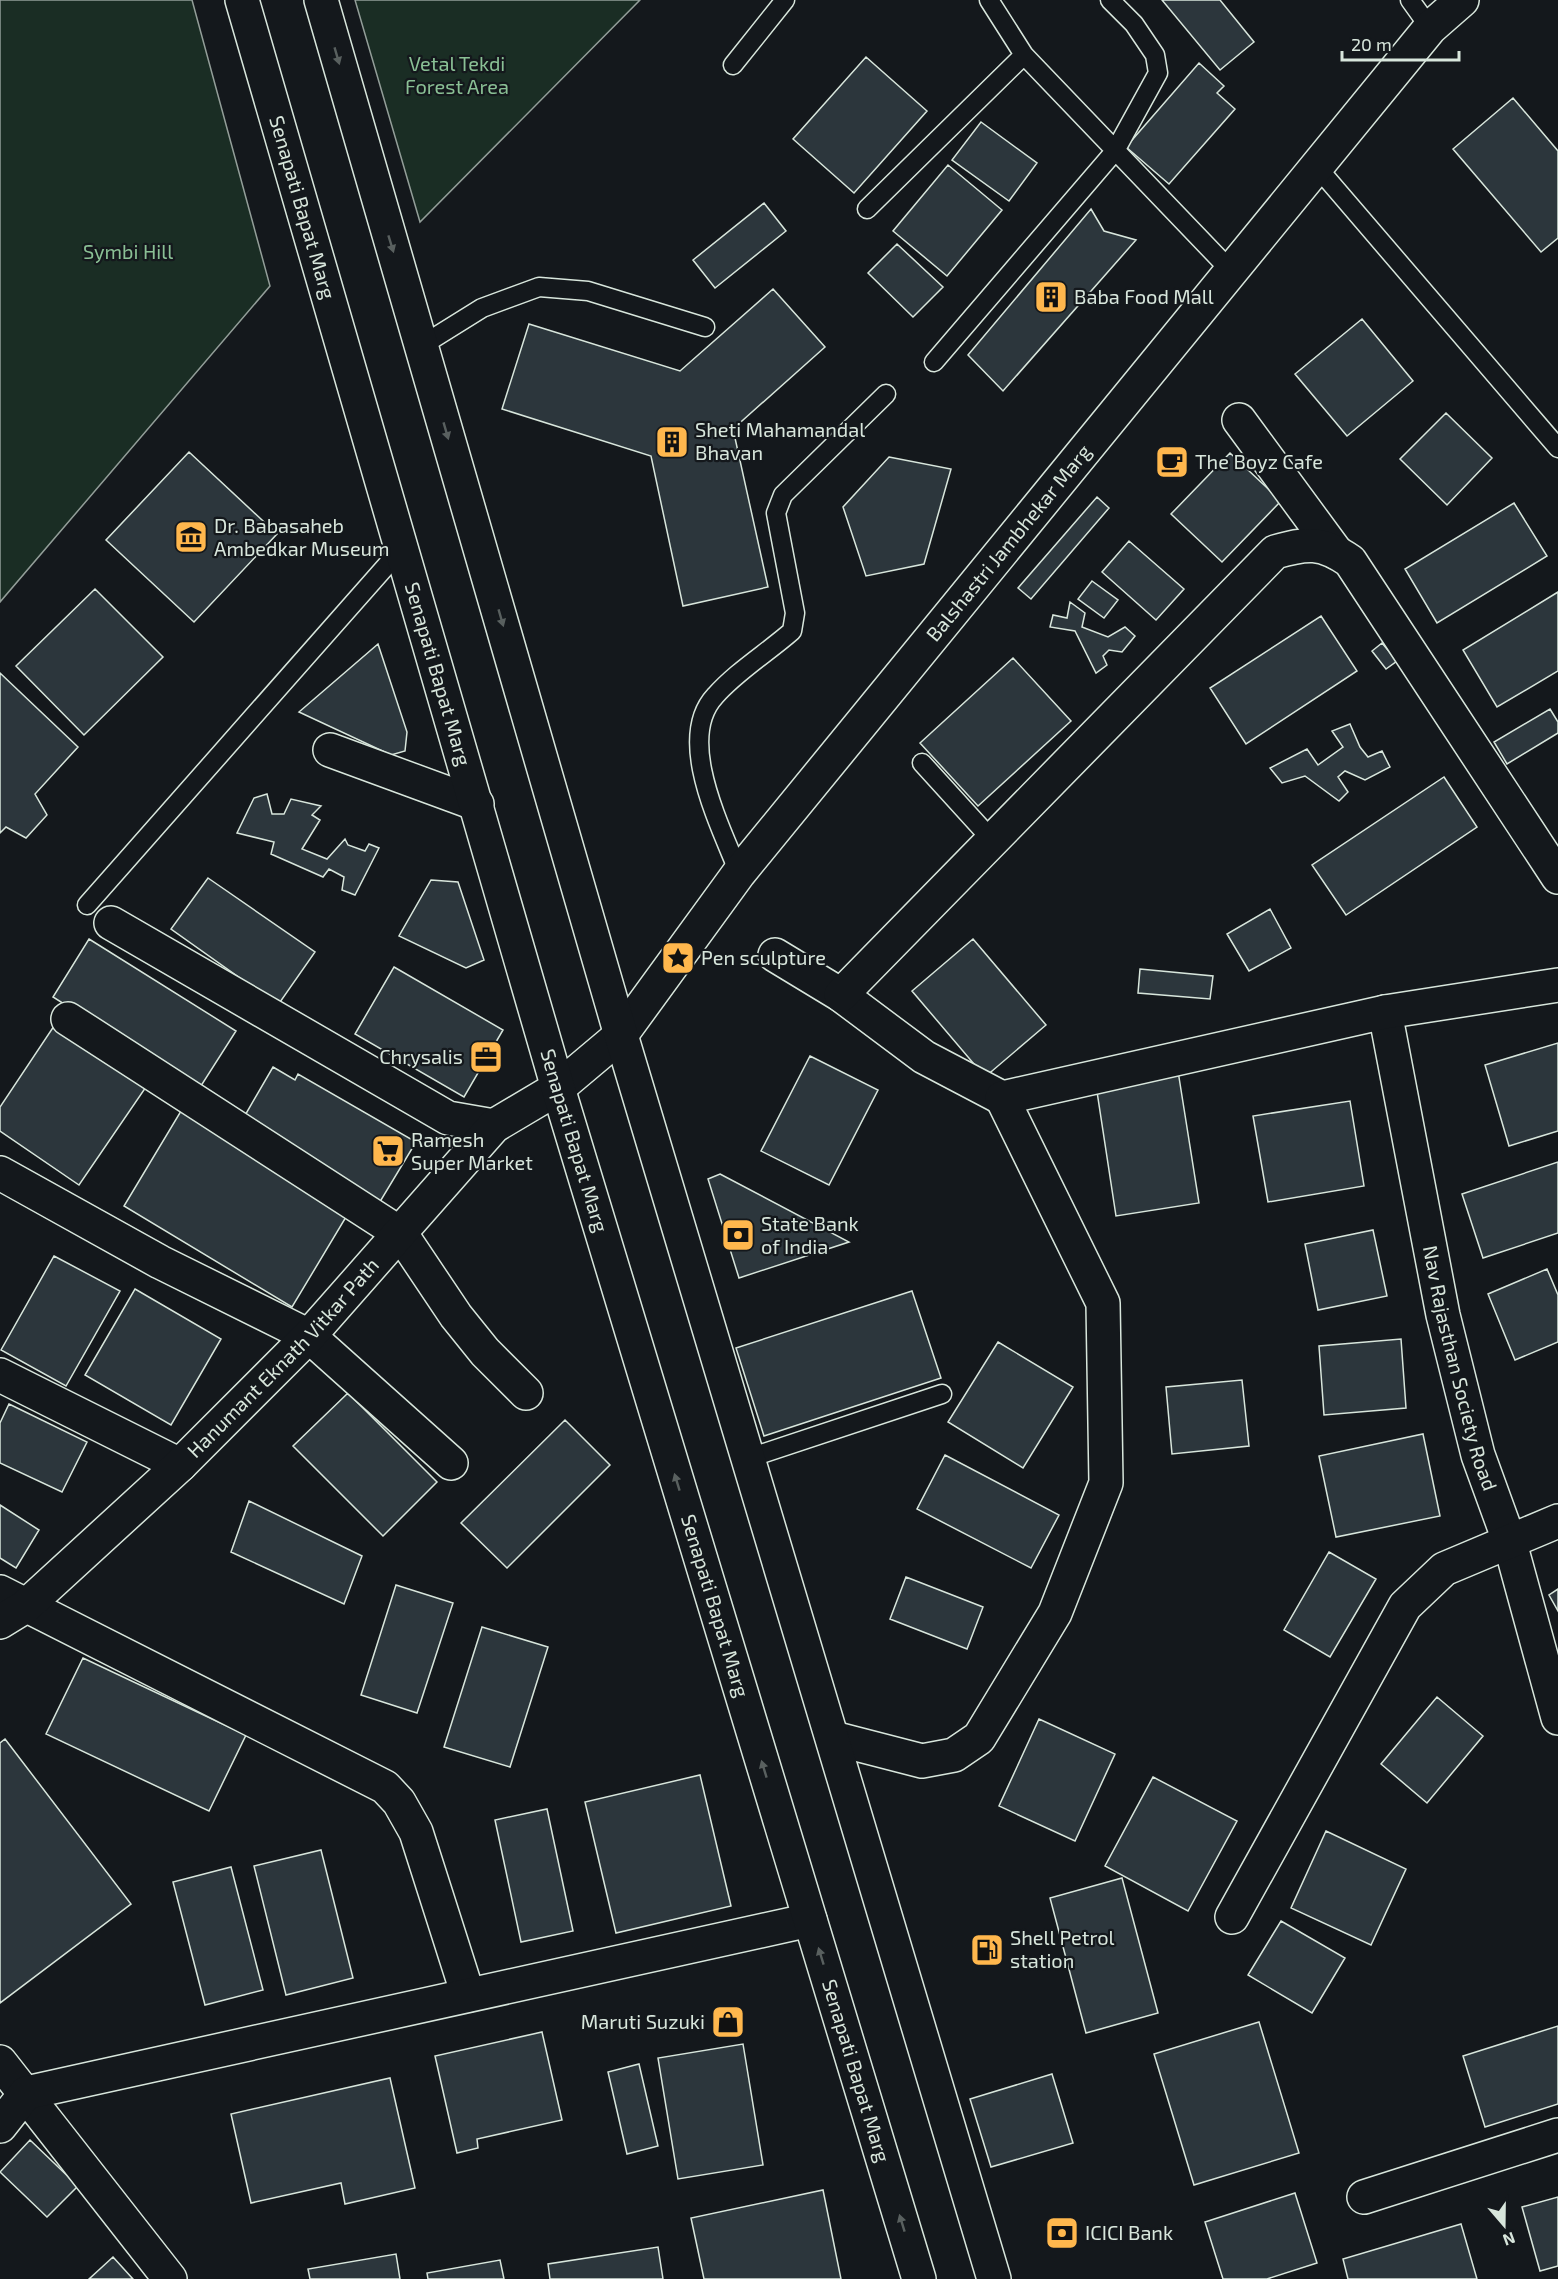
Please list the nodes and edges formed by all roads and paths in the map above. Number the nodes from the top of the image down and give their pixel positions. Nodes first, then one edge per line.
1 (242, 0) edge
2 (321, 0) edge
3 (785, 0) edge
4 (989, 0) edge
5 (1110, 0) edge
6 (1410, 0) edge
7 (1462, 0) edge
8 (1430, 28) junction
9 (1024, 56) junction
10 (733, 65) dead end
11 (1115, 151) junction
12 (1317, 167) junction
13 (867, 209) dead end
14 (1232, 272) junction
15 (705, 327) dead end
16 (421, 346) junction
17 (934, 362) dead end
18 (886, 394) dead end
19 (1239, 420) dead end
20 (1558, 447) edge
21 (402, 548) junction
22 (1336, 552) junction
23 (330, 750) dead end
24 (922, 763) dead end
25 (477, 804) junction
26 (992, 840) junction
27 (739, 873) junction
28 (1558, 877) edge
29 (99, 914) joint
30 (775, 955) dead end
31 (1558, 985) edge
32 (841, 995) junction
33 (1385, 1012) junction
34 (68, 1019) dead end
35 (621, 1035) junction
36 (558, 1089) junction
37 (1002, 1098) junction
38 (494, 1126) junction
39 (0, 1173) edge
40 (401, 1234) junction
41 (309, 1336) junction
42 (0, 1375) edge
43 (526, 1393) dead end
44 (942, 1394) dead end
45 (749, 1458) junction
46 (451, 1462) dead end
47 (180, 1465) junction
48 (1558, 1521) edge
49 (1510, 1543) junction
50 (9, 1607) edge
51 (1558, 1718) edge
52 (833, 1738) junction
53 (1232, 1917) dead end
54 (810, 1920) junction
55 (468, 1995) junction
56 (0, 2062) edge
57 (26, 2093) junction
58 (0, 2126) edge
59 (1558, 2135) edge
60 (1364, 2197) dead end
61 (170, 2279) edge
62 (919, 2279) edge
63 (994, 2279) edge

1 - 21 street, Senapati Bapat Marg
2 -> 16 street
3 - 10 lane
4 - 9 lane
5 - 11 lane
6 - 8 lane
7 - 8 street, Balshastri Jambhekar Marg
8 - 12 street, Balshastri Jambhekar Marg
9 - 11 lane
9 - 13 lane
11 - 14 lane
11 - 17 lane
12 - 14 street, Balshastri Jambhekar Marg
12 - 20 lane
14 - 27 street, Balshastri Jambhekar Marg
15 - 16 lane
16 -> 35 street
18 - 27 lane
19 - 22 street
21 - 25 street, Senapati Bapat Marg
21 - 29 lane
22 - 26 street
22 - 28 street
23 - 25 street
24 - 26 lane
25 - 36 street, Senapati Bapat Marg
26 - 32 street
27 - 35 street, Balshastri Jambhekar Marg
29 - 38 street
30 - 32 street
31 - 33 street
32 - 37 street
33 - 37 street
33 - 49 street, Nav Rajasthan Society Road
34 - 40 street
35 - 36 street, Balshastri Jambhekar Marg
35 - 45 street
36 - 38 street, Hanumant Eknath Vitkar Path
54 -> 36 street, Senapati Bapat Marg
37 - 52 street
38 - 40 street, Hanumant Eknath Vitkar Path
39 - 41 street
40 - 41 street, Hanumant Eknath Vitkar Path
40 - 43 street
41 - 46 street
41 - 47 street, Hanumant Eknath Vitkar Path
42 - 47 street
44 - 45 lane
45 - 52 street
47 - 50 street, Hanumant Eknath Vitkar Path
48 - 49 street
49 - 51 street, Nav Rajasthan Society Road
49 - 53 street
50 - 55 street
52 - 63 street
54 - 55 street
62 -> 54 street, Senapati Bapat Marg
55 - 57 street
56 - 57 street
57 - 58 street
57 - 61 street
59 - 60 street

